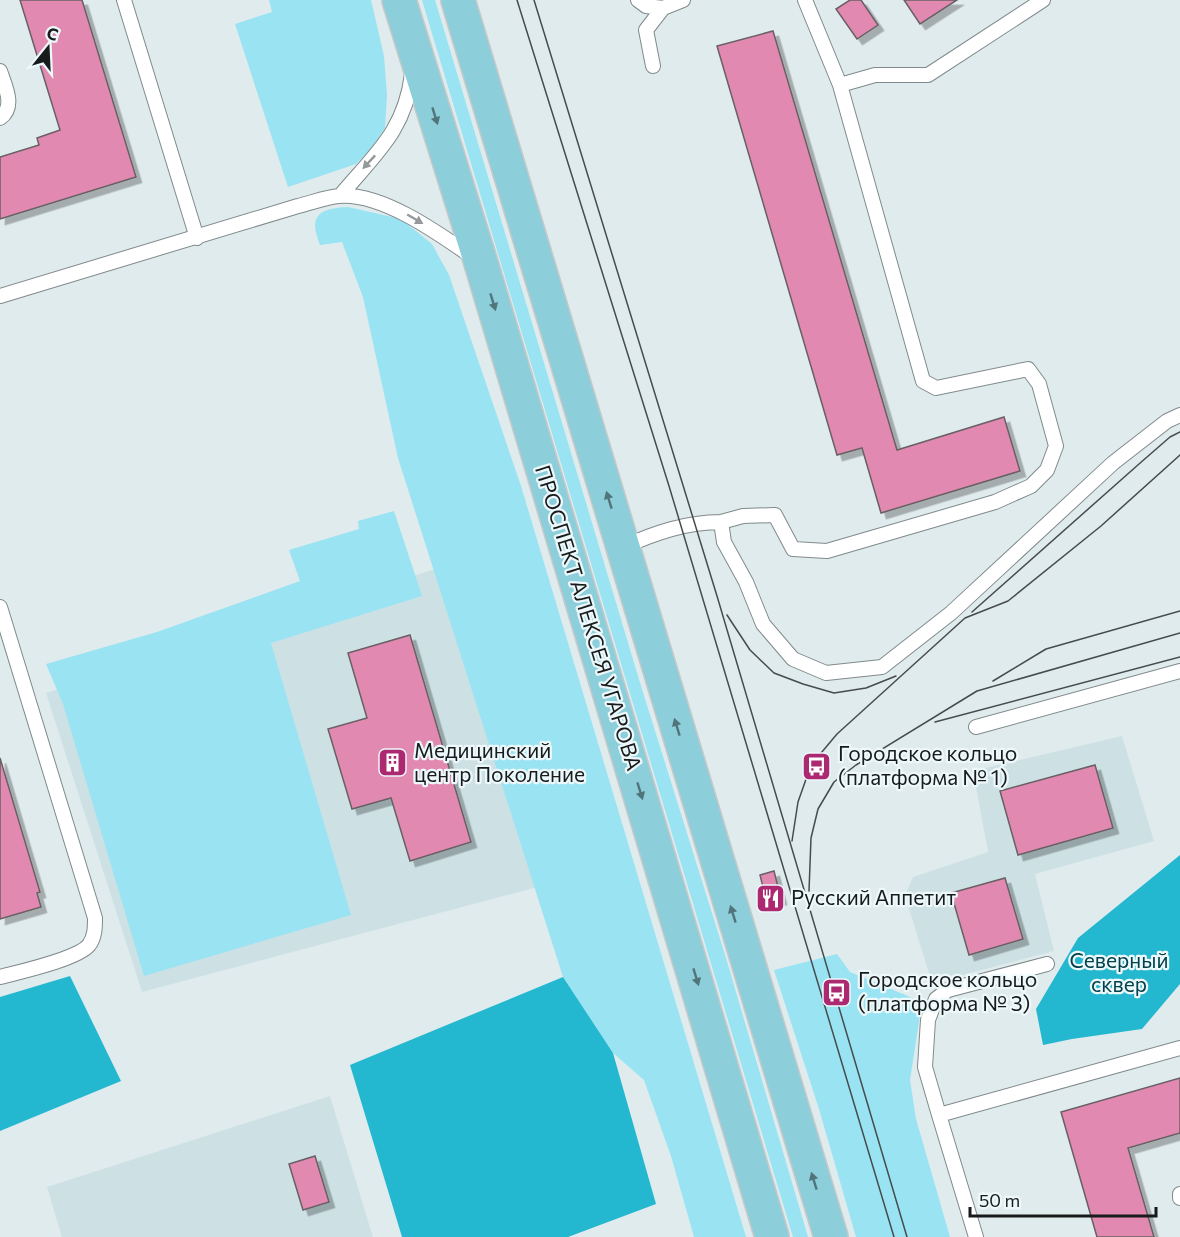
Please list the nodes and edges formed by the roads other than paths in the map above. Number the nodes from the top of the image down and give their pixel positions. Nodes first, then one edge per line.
1 (124, 0) edge
2 (399, 0) edge
3 (458, 0) edge
4 (638, 0) edge
5 (683, 0) edge
6 (805, 0) edge
7 (1043, 0) edge
8 (663, 8) junction
9 (415, 53) junction
10 (653, 66) dead end
11 (0, 71) edge
12 (840, 85) junction
13 (0, 118) edge
14 (340, 196) junction
15 (197, 238) junction
16 (481, 263) junction
17 (0, 296) edge
18 (1180, 415) edge
19 (721, 522) junction
20 (623, 547) junction
21 (0, 607) edge
22 (1180, 671) edge
23 (976, 727) dead end
24 (1047, 964) dead end
25 (0, 977) edge
26 (1180, 1048) edge
27 (939, 1115) junction
28 (772, 1237) edge
29 (831, 1237) edge
30 (976, 1237) edge

1 - 15 lane
2 - 9 main road, ПРОСПЕКТ АЛЕКСЕЯ УГАРОВА
20 -> 3 main road
4 - 8 lane
5 - 8 lane
6 - 12 lane
7 - 12 lane
8 - 10 lane
9 -> 14 lane
9 -> 16 main road, ПРОСПЕКТ АЛЕКСЕЯ УГАРОВА
11 - 13 lane
12 - 19 lane
14 - 15 lane
14 -> 16 lane
15 - 17 lane
16 -> 28 main road, ПРОСПЕКТ АЛЕКСЕЯ УГАРОВА
18 - 19 lane
19 - 20 lane
29 -> 20 main road
21 - 25 lane
22 - 23 lane
24 - 27 lane
26 - 27 lane
27 - 30 lane

